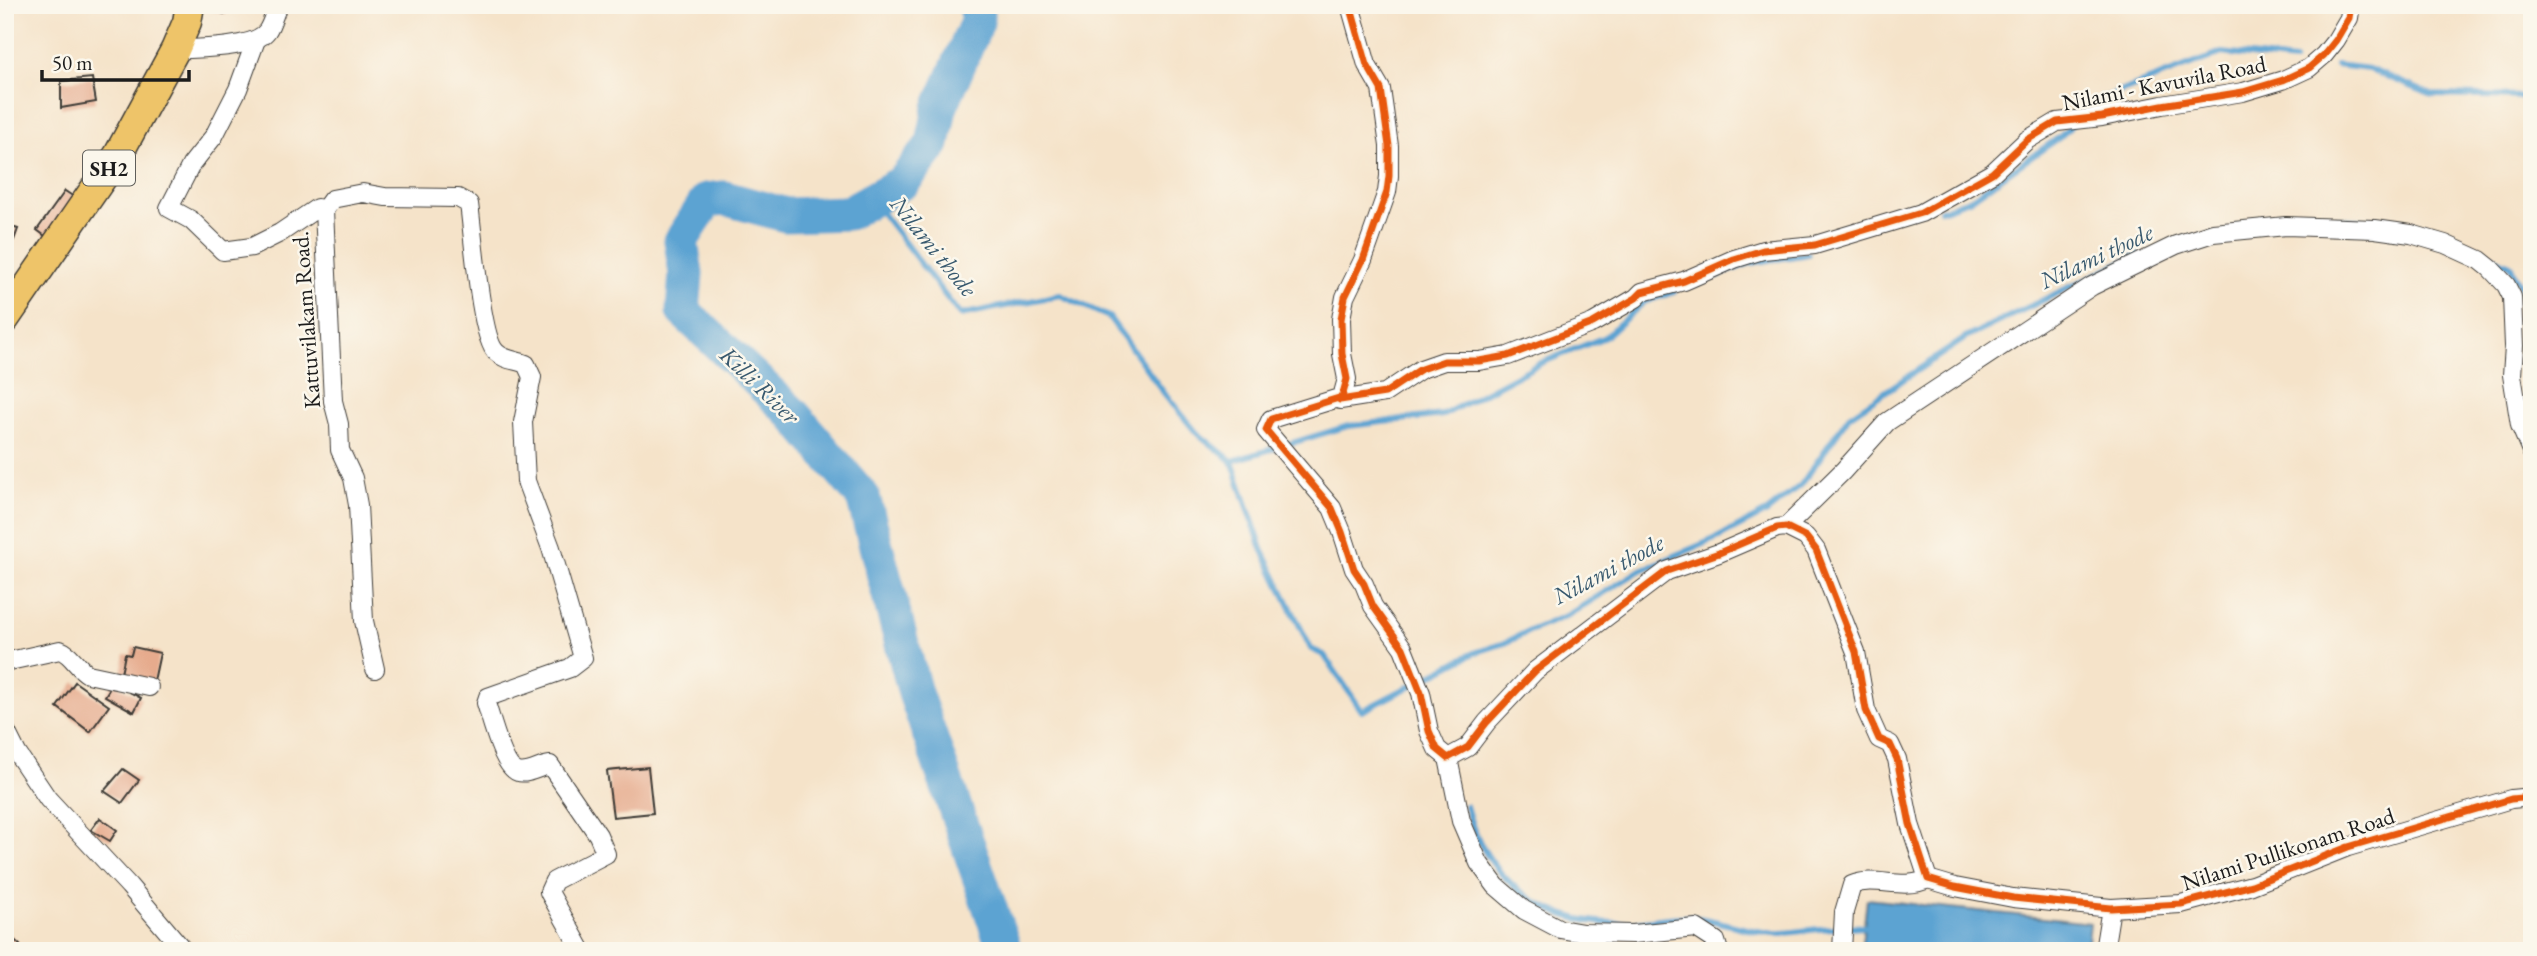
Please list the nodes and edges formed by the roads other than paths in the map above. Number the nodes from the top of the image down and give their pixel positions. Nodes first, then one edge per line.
1 (190, 5) edge
2 (278, 5) edge
3 (1350, 5) edge
4 (2351, 5) edge
5 (256, 40) junction
6 (176, 50) junction
7 (324, 210) junction
8 (5, 319) edge
9 (1340, 400) junction
10 (2532, 453) edge
11 (1786, 527) junction
12 (5, 663) edge
13 (375, 669) dead end
14 (149, 687) dead end
15 (5, 729) edge
16 (1448, 758) junction
17 (2532, 797) edge
18 (1928, 879) junction
19 (2111, 908) junction
20 (184, 951) edge
21 (582, 951) edge
22 (1719, 951) edge
23 (1842, 951) edge
24 (2104, 951) edge

1 - 6 main road, SH2
2 - 5 street
3 - 9 street
4 - 9 street, Nilami - Kavuvila Road
5 - 6 street
5 - 7 street, Kattuvilakam Road.
6 - 8 main road, SH2
7 - 13 street, Kattuvilakam Road.
7 - 21 street
9 - 16 street
10 - 11 street
11 - 16 street
11 - 18 street
12 - 14 street
15 - 20 street
16 - 22 street
17 - 19 street, Nilami Pullikonam Road
18 - 19 street, Nilami Pullikonam Road
18 - 23 street
19 - 24 street

